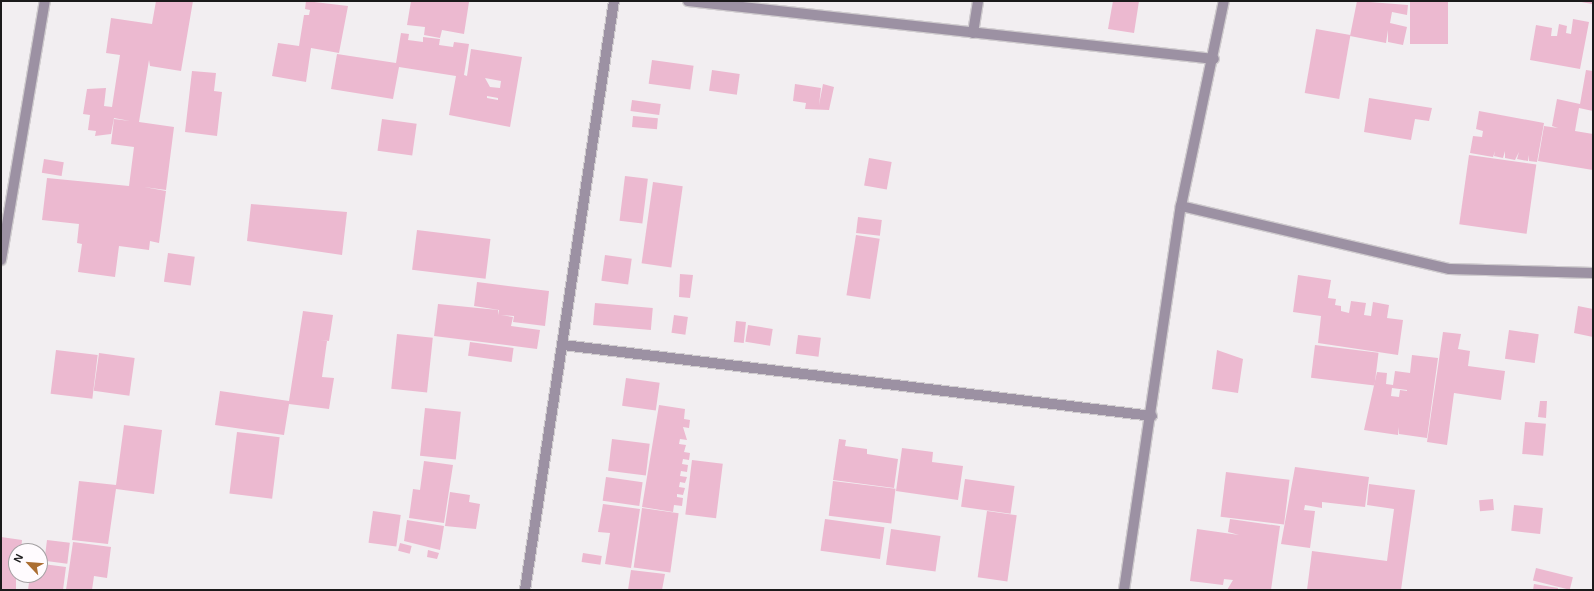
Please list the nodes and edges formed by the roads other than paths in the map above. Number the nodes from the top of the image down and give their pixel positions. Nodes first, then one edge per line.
1 (45, 1) edge
2 (614, 1) edge
3 (688, 1) edge
4 (978, 1) edge
5 (1224, 1) edge
6 (973, 33) junction
7 (1214, 59) junction
8 (1181, 206) junction
9 (1, 260) edge
10 (1593, 273) edge
11 (563, 345) junction
12 (1152, 416) junction
13 (525, 590) edge
14 (1124, 590) edge

1 - 9 street
2 - 11 street
3 - 6 street
4 - 6 street
5 - 7 street
6 - 7 street
7 - 8 street
8 - 10 street
8 - 12 street
11 - 12 street
11 - 13 street
12 - 14 street

